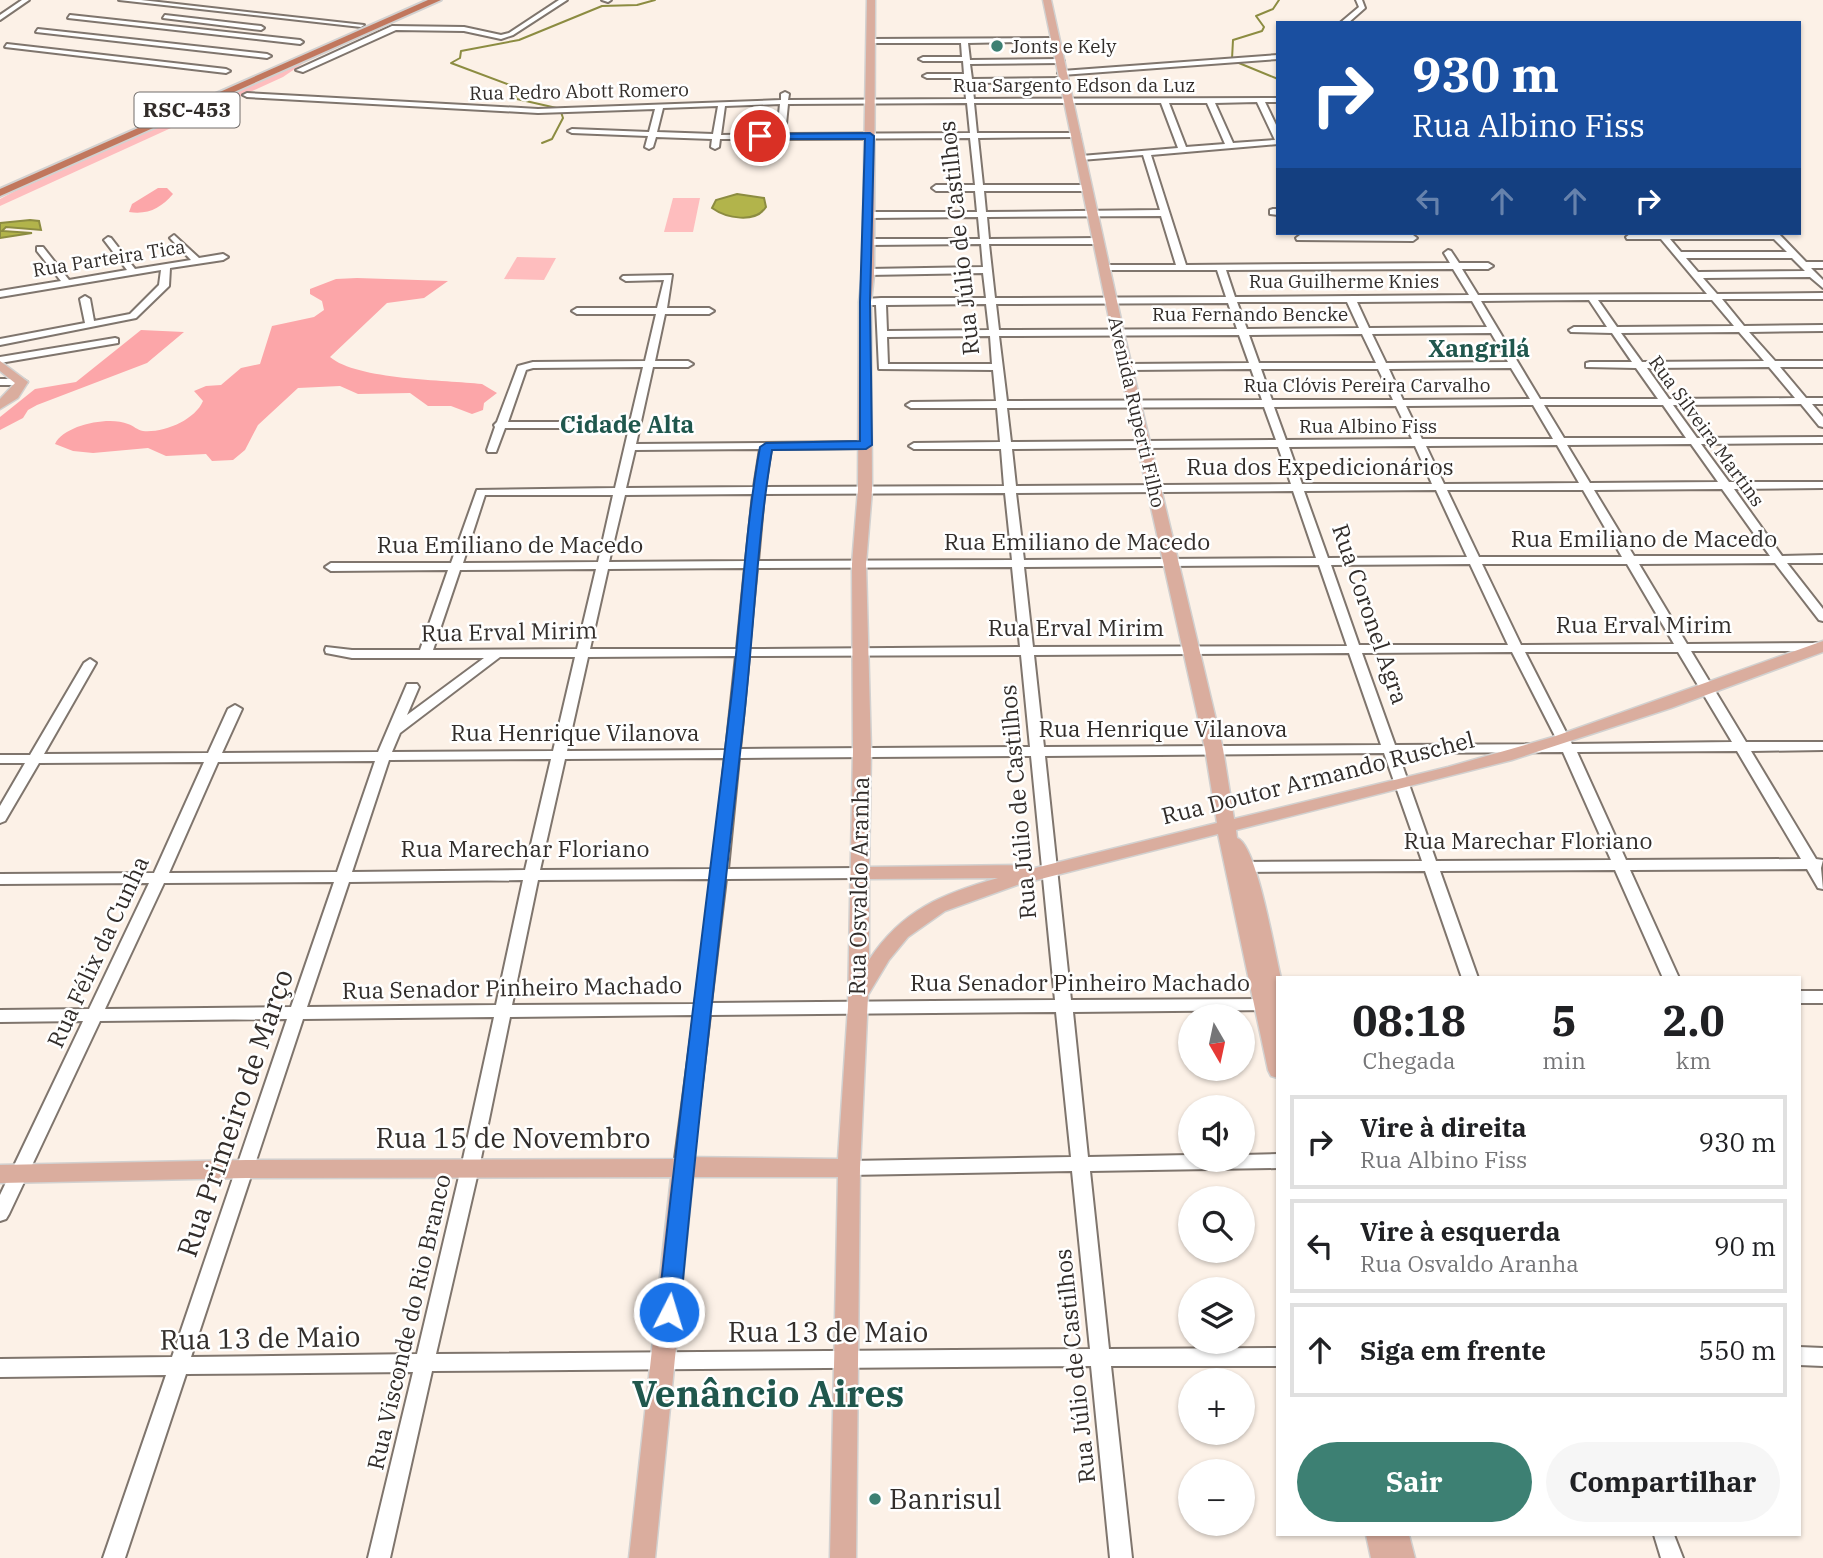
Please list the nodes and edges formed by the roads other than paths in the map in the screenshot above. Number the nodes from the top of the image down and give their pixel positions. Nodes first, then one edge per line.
1 (26, 0) edge
2 (121, 0) edge
3 (221, 0) edge
4 (564, 0) edge
5 (871, 0) edge
6 (1047, 0) edge
7 (1359, 0) edge
8 (434, 1) edge
9 (202, 9) junction
10 (88, 10) dead end
11 (219, 12) junction
12 (129, 14) dead end
13 (156, 16) dead end
14 (0, 18) edge
15 (69, 18) dead end
16 (200, 21) junction
17 (1345, 21) edge
18 (394, 23) junction
19 (338, 24) junction
20 (368, 27) junction
21 (261, 28) dead end
22 (182, 29) junction
23 (349, 29) junction
24 (38, 31) dead end
25 (1056, 40) junction
26 (341, 41) junction
27 (871, 41) junction
28 (964, 41) junction
29 (153, 43) junction
30 (300, 43) dead end
31 (7, 46) dead end
32 (319, 54) junction
33 (267, 56) dead end
34 (1276, 57) edge
35 (122, 58) junction
36 (923, 59) dead end
37 (966, 60) junction
38 (300, 70) junction
39 (226, 71) dead end
40 (1062, 71) junction
41 (927, 76) dead end
42 (968, 78) junction
43 (247, 95) junction
44 (785, 98) junction
45 (1069, 100) junction
46 (1164, 100) junction
47 (1210, 100) junction
48 (1259, 100) junction
49 (1276, 100) edge
50 (871, 101) junction
51 (970, 101) junction
52 (723, 104) junction
53 (660, 106) junction
54 (580, 107) junction
55 (572, 131) junction
56 (652, 135) junction
57 (1076, 135) junction
58 (781, 136) junction
59 (870, 136) junction
60 (973, 136) junction
61 (717, 137) junction
62 (1276, 137) edge
63 (1276, 141) edge
64 (567, 144) dead end
65 (1230, 146) junction
66 (649, 147) dead end
67 (715, 147) dead end
68 (779, 149) dead end
69 (1183, 150) junction
70 (1146, 153) junction
71 (1081, 159) junction
72 (936, 188) dead end
73 (980, 188) junction
74 (1087, 188) junction
75 (0, 195) edge
76 (23, 197) dead end
77 (1164, 213) junction
78 (983, 214) junction
79 (1093, 214) junction
80 (869, 215) junction
81 (1662, 235) edge
82 (1775, 235) edge
83 (1630, 237) dead end
84 (174, 238) dead end
85 (1300, 238) dead end
86 (1413, 238) dead end
87 (108, 240) dead end
88 (1099, 241) junction
89 (869, 242) junction
90 (985, 242) junction
91 (40, 249) dead end
92 (1329, 249) edge
93 (1448, 253) dead end
94 (1679, 255) junction
95 (1794, 255) junction
96 (223, 257) dead end
97 (198, 262) junction
98 (1804, 265) junction
99 (1823, 265) edge
100 (1455, 266) junction
101 (1489, 266) dead end
102 (166, 267) junction
103 (1220, 267) junction
104 (1105, 268) junction
105 (1181, 268) junction
106 (987, 270) junction
107 (133, 272) junction
108 (868, 272) junction
109 (1813, 274) junction
110 (1696, 275) junction
111 (626, 278) dead end
112 (67, 283) junction
113 (1823, 285) edge
114 (0, 293) edge
115 (1714, 296) junction
116 (1823, 296) edge
117 (1591, 297) junction
118 (1474, 298) junction
119 (85, 299) dead end
120 (1231, 299) junction
121 (1350, 299) junction
122 (1111, 300) junction
123 (990, 301) junction
124 (865, 302) junction
125 (881, 302) junction
126 (577, 311) dead end
127 (709, 311) dead end
128 (663, 312) junction
129 (90, 326) junction
130 (1823, 328) edge
131 (1742, 329) junction
132 (1492, 330) junction
133 (1574, 330) dead end
134 (1613, 330) junction
135 (1367, 331) junction
136 (1118, 332) junction
137 (1242, 332) junction
138 (993, 333) junction
139 (883, 334) junction
140 (115, 341) dead end
141 (0, 342) edge
142 (0, 360) edge
143 (688, 364) dead end
144 (1638, 364) junction
145 (1772, 364) junction
146 (1823, 364) edge
147 (0, 365) edge
148 (649, 365) junction
149 (1383, 365) junction
150 (1513, 365) junction
151 (1590, 365) dead end
152 (1128, 366) junction
153 (1254, 366) junction
154 (997, 367) junction
155 (0, 382) edge
156 (22, 382) junction
157 (1665, 401) junction
158 (1803, 401) junction
159 (1823, 401) edge
160 (1400, 402) junction
161 (1534, 402) junction
162 (1266, 403) junction
163 (1001, 404) junction
164 (1135, 404) junction
165 (0, 405) edge
166 (911, 405) dead end
167 (1823, 424) edge
168 (499, 425) junction
169 (635, 425) junction
170 (1823, 440) edge
171 (1693, 441) junction
172 (1560, 442) junction
173 (1419, 443) junction
174 (1144, 444) junction
175 (1281, 444) junction
176 (866, 445) junction
177 (1006, 445) junction
178 (914, 446) dead end
179 (630, 447) junction
180 (766, 447) junction
181 (492, 450) dead end
182 (1725, 485) junction
183 (1823, 485) edge
184 (1586, 486) junction
185 (1440, 487) junction
186 (1155, 488) junction
187 (1297, 488) junction
188 (1010, 489) junction
189 (621, 490) junction
190 (865, 490) junction
191 (759, 491) junction
192 (1778, 559) junction
193 (1823, 559) edge
194 (1630, 560) junction
195 (1475, 561) junction
196 (1324, 562) junction
197 (1019, 563) junction
198 (752, 564) junction
199 (859, 564) junction
200 (1173, 564) junction
201 (455, 566) junction
202 (603, 566) junction
203 (331, 567) dead end
204 (1823, 617) edge
205 (1515, 646) junction
206 (1681, 646) junction
207 (1822, 646) edge
208 (1355, 647) junction
209 (1192, 648) junction
210 (1029, 649) junction
211 (331, 650) dead end
212 (860, 650) junction
213 (583, 652) junction
214 (745, 652) junction
215 (498, 653) junction
216 (425, 654) junction
217 (90, 663) dead end
218 (412, 687) dead end
219 (1706, 688) junction
220 (235, 709) dead end
221 (394, 732) junction
222 (1567, 746) junction
223 (1741, 746) junction
224 (1823, 746) edge
225 (1389, 748) junction
226 (1542, 748) junction
227 (1214, 749) junction
228 (862, 751) junction
229 (1037, 751) junction
230 (559, 754) junction
231 (732, 754) junction
232 (384, 755) junction
233 (0, 758) edge
234 (215, 758) junction
235 (34, 760) junction
236 (1401, 784) junction
237 (0, 818) edge
238 (1228, 824) junction
239 (1818, 864) edge
240 (1620, 865) junction
241 (1430, 866) junction
242 (1239, 867) junction
243 (1049, 870) junction
244 (532, 873) junction
245 (719, 873) junction
246 (858, 873) junction
247 (344, 875) junction
248 (160, 876) junction
249 (0, 879) edge
250 (1823, 884) edge
251 (857, 958) junction
252 (878, 958) junction
253 (1469, 976) edge
254 (1670, 976) edge
255 (1801, 997) edge
256 (1823, 997) edge
257 (857, 1002) junction
258 (1062, 1006) junction
259 (1273, 1006) edge
260 (704, 1009) junction
261 (504, 1011) junction
262 (298, 1013) junction
263 (0, 1016) edge
264 (94, 1016) junction
265 (1276, 1044) edge
266 (1276, 1161) edge
267 (1078, 1164) junction
268 (683, 1166) junction
269 (470, 1168) junction
270 (849, 1168) junction
271 (246, 1169) junction
272 (9, 1174) edge
273 (0, 1214) edge
274 (1801, 1356) edge
275 (1823, 1356) edge
276 (1276, 1357) edge
277 (1099, 1358) junction
278 (664, 1360) junction
279 (847, 1360) junction
280 (424, 1364) junction
281 (179, 1367) junction
282 (0, 1368) edge
283 (1379, 1536) edge
284 (1396, 1536) edge
285 (1664, 1536) edge
286 (114, 1558) edge
287 (379, 1558) edge
288 (642, 1558) edge
289 (843, 1558) edge
290 (1121, 1558) edge
291 (1384, 1558) edge
292 (1402, 1558) edge
293 (1672, 1558) edge

1 - 14 street
2 - 9 street
3 - 9 street
4 - 18 street
5 - 27 main road, Rua Osvaldo Aranha
6 - 25 main road, Avenida Ruperti Filho
7 - 17 street
8 - 18 highway
9 - 11 street
10 - 12 street
11 - 16 street
11 - 19 street
13 - 16 street
15 - 22 street
16 - 21 street
16 - 22 street
18 - 20 highway
18 - 38 street
19 - 20 street
19 - 23 street
20 - 23 highway
20 - 26 highway, RSC-453
20 - 32 highway, RSC-453
22 - 29 street
22 - 30 street
23 - 26 highway
24 - 29 street
25 - 28 street
25 - 40 main road, Avenida Ruperti Filho
26 - 75 highway, RSC-453
27 - 28 street
27 - 50 main road, Rua Osvaldo Aranha
28 - 37 street, Rua Júlio de Castilhos
29 - 33 street
29 - 35 street
31 - 35 street
32 - 38 highway
32 - 75 highway, RSC-453
34 - 40 street
35 - 39 street
36 - 37 street
37 - 40 street
37 - 42 street, Rua Júlio de Castilhos
38 - 43 highway
40 - 42 street
40 - 45 main road, Avenida Ruperti Filho
41 - 42 street
42 - 51 street, Rua Júlio de Castilhos
43 - 54 street, Rua Pedro Abott Romero
43 - 76 highway
44 - 50 street, Rua Pedro Abott Romero
44 - 52 street, Rua Pedro Abott Romero
44 - 58 street
45 - 46 street, Rua Sargento Edson da Luz
45 - 51 street, Rua Sargento Edson da Luz
45 - 57 main road, Avenida Ruperti Filho
46 - 47 street, Rua Sargento Edson da Luz
46 - 69 street
47 - 48 street, Rua Sargento Edson da Luz
47 - 65 street
48 - 49 street, Rua Sargento Edson da Luz
48 - 62 street
50 - 51 street, Rua Sargento Edson da Luz
50 - 59 main road, Rua Osvaldo Aranha
51 - 60 street, Rua Júlio de Castilhos
52 - 53 street, Rua Pedro Abott Romero
52 - 61 street
53 - 54 street, Rua Pedro Abott Romero
53 - 56 street
54 - 55 street
55 - 56 street
55 - 64 street
56 - 61 street
56 - 66 street
57 - 60 street
57 - 71 main road, Avenida Ruperti Filho
58 - 59 street
58 - 61 street
58 - 68 street
59 - 60 street
59 - 80 main road, Rua Osvaldo Aranha
60 - 73 street, Rua Júlio de Castilhos
61 - 67 street
63 - 65 street
65 - 69 street
69 - 70 street
70 - 71 street
70 - 77 street
71 - 74 main road, Avenida Ruperti Filho
72 - 73 street
73 - 74 street
73 - 78 street, Rua Júlio de Castilhos
74 - 79 main road, Avenida Ruperti Filho
77 - 79 street
77 - 105 street
78 - 79 street
78 - 80 street
78 - 90 street, Rua Júlio de Castilhos
79 - 88 main road, Avenida Ruperti Filho
80 - 89 main road, Rua Osvaldo Aranha
81 - 83 street
81 - 94 street
82 - 95 street
84 - 97 street
85 - 92 street
86 - 92 street
87 - 107 street
88 - 90 street
88 - 104 main road, Avenida Ruperti Filho
89 - 90 street
89 - 108 main road, Rua Osvaldo Aranha
90 - 106 street, Rua Júlio de Castilhos
91 - 112 street
92 - 100 street
92 - 103 street
93 - 100 street
94 - 95 street
94 - 110 street
95 - 98 street
96 - 97 street, Rua Parteira Tica
97 - 102 street, Rua Parteira Tica
98 - 99 street
98 - 109 street
100 - 101 street
100 - 118 street
102 - 107 street, Rua Parteira Tica
102 - 129 street
103 - 105 street
103 - 120 street, Rua Coronel Agra
104 - 105 street
104 - 122 main road, Avenida Ruperti Filho
106 - 108 street
106 - 123 street, Rua Júlio de Castilhos
107 - 112 street, Rua Parteira Tica
108 - 124 main road, Rua Osvaldo Aranha
109 - 110 street
109 - 113 street
110 - 115 street
111 - 128 street, Rua Visconde do Rio Branco
112 - 114 street, Rua Parteira Tica
115 - 116 street, Rua Guilherme Knies
115 - 117 street, Rua Guilherme Knies
115 - 131 street
117 - 118 street, Rua Guilherme Knies
117 - 134 street, Rua Silveira Martins
118 - 121 street, Rua Guilherme Knies
118 - 132 street
119 - 129 street
120 - 121 street, Rua Guilherme Knies
120 - 122 street, Rua Guilherme Knies
120 - 137 street, Rua Coronel Agra
121 - 135 street
122 - 123 street, Rua Guilherme Knies
122 - 136 main road, Avenida Ruperti Filho
123 - 125 street, Rua Guilherme Knies
123 - 138 street, Rua Júlio de Castilhos
124 - 125 street, Rua Guilherme Knies
124 - 176 main road, Rua Osvaldo Aranha
125 - 139 street
126 - 128 street
127 - 128 street
128 - 148 street, Rua Visconde do Rio Branco
129 - 141 street
130 - 131 street
131 - 134 street
131 - 145 street
132 - 135 street, Rua Fernando Bencke
132 - 150 street
133 - 134 street
134 - 144 street, Rua Silveira Martins
135 - 137 street, Rua Fernando Bencke
135 - 149 street
136 - 137 street, Rua Fernando Bencke
136 - 138 street, Rua Fernando Bencke
136 - 152 main road, Avenida Ruperti Filho
137 - 153 street, Rua Coronel Agra
138 - 139 street, Rua Fernando Bencke
138 - 154 street, Rua Júlio de Castilhos
139 - 154 street
140 - 142 street
143 - 148 street
144 - 145 street
144 - 151 street
144 - 157 street, Rua Silveira Martins
145 - 146 street
145 - 158 street
147 - 156 main road
148 - 168 street
148 - 169 street, Rua Visconde do Rio Branco
149 - 150 street
149 - 153 street
149 - 160 street
150 - 161 street
152 - 153 street
152 - 164 main road, Avenida Ruperti Filho
153 - 162 street, Rua Coronel Agra
154 - 163 street, Rua Júlio de Castilhos
155 - 156 street
156 - 165 main road
157 - 158 street, Rua Clóvis Pereira Carvalho
157 - 161 street, Rua Clóvis Pereira Carvalho
157 - 171 street, Rua Silveira Martins
158 - 159 street, Rua Clóvis Pereira Carvalho
158 - 167 street
160 - 161 street, Rua Clóvis Pereira Carvalho
160 - 162 street, Rua Clóvis Pereira Carvalho
160 - 173 street
161 - 172 street
162 - 164 street, Rua Clóvis Pereira Carvalho
162 - 175 street, Rua Coronel Agra
163 - 164 street, Rua Clóvis Pereira Carvalho
163 - 166 street, Rua Clóvis Pereira Carvalho
163 - 177 street, Rua Júlio de Castilhos
164 - 174 main road, Avenida Ruperti Filho
168 - 169 street
168 - 181 street
169 - 179 street, Rua Visconde do Rio Branco
170 - 171 street, Rua Albino Fiss
171 - 172 street, Rua Albino Fiss
171 - 182 street, Rua Silveira Martins
172 - 173 street, Rua Albino Fiss
172 - 184 street
173 - 175 street, Rua Albino Fiss
173 - 185 street
174 - 175 street, Rua Albino Fiss
174 - 177 street, Rua Albino Fiss
174 - 186 main road, Avenida Ruperti Filho
175 - 187 street, Rua Coronel Agra
176 - 180 street
176 - 190 main road, Rua Osvaldo Aranha
177 - 178 street, Rua Albino Fiss
177 - 188 street, Rua Júlio de Castilhos
179 - 180 street
179 - 189 street, Rua Visconde do Rio Branco
180 - 191 street
182 - 183 street, Rua dos Expedicionários
182 - 184 street, Rua dos Expedicionários
182 - 192 street, Rua Silveira Martins
184 - 185 street, Rua dos Expedicionários
184 - 194 street
185 - 187 street, Rua dos Expedicionários
185 - 195 street
186 - 187 street, Rua dos Expedicionários
186 - 188 street, Rua dos Expedicionários
186 - 200 main road, Avenida Ruperti Filho
187 - 196 street, Rua Coronel Agra
188 - 190 street, Rua dos Expedicionários
188 - 197 street, Rua Júlio de Castilhos
189 - 191 street, Rua dos Expedicionários
189 - 201 street, Rua dos Expedicionários
189 - 202 street, Rua Visconde do Rio Branco
190 - 191 street, Rua dos Expedicionários
190 - 199 main road, Rua Osvaldo Aranha
191 - 198 street
192 - 193 street, Rua Emiliano de Macedo
192 - 194 street, Rua Emiliano de Macedo
192 - 204 street, Rua Silveira Martins
194 - 195 street, Rua Emiliano de Macedo
194 - 206 street
195 - 196 street, Rua Emiliano de Macedo
195 - 205 street
196 - 200 street, Rua Emiliano de Macedo
196 - 208 street, Rua Coronel Agra
197 - 199 street, Rua Emiliano de Macedo
197 - 200 street, Rua Emiliano de Macedo
197 - 210 street, Rua Júlio de Castilhos
198 - 199 street, Rua Emiliano de Macedo
198 - 202 street, Rua Emiliano de Macedo
198 - 214 street
199 - 212 main road, Rua Osvaldo Aranha
200 - 209 main road, Avenida Ruperti Filho
201 - 202 street, Rua Emiliano de Macedo
201 - 203 street, Rua Emiliano de Macedo
201 - 216 street
202 - 213 street, Rua Visconde do Rio Branco
205 - 206 street, Rua Erval Mirim
205 - 208 street, Rua Erval Mirim
205 - 222 street
206 - 207 street, Rua Erval Mirim
206 - 219 street
207 - 219 main road, Rua Doutor Armando Ruschel
208 - 209 street, Rua Erval Mirim
208 - 225 street, Rua Coronel Agra
209 - 210 street, Rua Erval Mirim
209 - 227 main road, Avenida Ruperti Filho
210 - 212 street, Rua Erval Mirim
210 - 229 street, Rua Júlio de Castilhos
211 - 216 street, Rua Erval Mirim
212 - 214 street, Rua Erval Mirim
212 - 228 main road, Rua Osvaldo Aranha
213 - 214 street, Rua Erval Mirim
213 - 215 street, Rua Erval Mirim
213 - 230 street, Rua Visconde do Rio Branco
214 - 231 street
215 - 216 street, Rua Erval Mirim
215 - 221 street
217 - 235 street
218 - 221 street, Rua Primeiro de Março
219 - 222 main road, Rua Doutor Armando Ruschel
219 - 223 street
220 - 234 street, Rua Félix da Cunha
221 - 232 street, Rua Primeiro de Março
222 - 223 street
222 - 226 main road, Rua Doutor Armando Ruschel
222 - 240 street
223 - 224 street
223 - 239 street
225 - 226 street, Rua Henrique Vilanova
225 - 227 street, Rua Henrique Vilanova
225 - 236 street, Rua Coronel Agra
226 - 236 main road, Rua Doutor Armando Ruschel
227 - 229 street, Rua Henrique Vilanova
227 - 238 main road, Avenida Ruperti Filho
228 - 229 street, Rua Henrique Vilanova
228 - 231 street, Rua Henrique Vilanova
228 - 246 main road, Rua Osvaldo Aranha
229 - 243 street, Rua Júlio de Castilhos
230 - 231 street, Rua Henrique Vilanova
230 - 232 street, Rua Henrique Vilanova
230 - 244 street, Rua Visconde do Rio Branco
231 - 245 street
232 - 234 street, Rua Henrique Vilanova
232 - 247 street, Rua Primeiro de Março
233 - 235 street, Rua Henrique Vilanova
234 - 235 street, Rua Henrique Vilanova
234 - 248 street, Rua Félix da Cunha
235 - 237 street
236 - 238 main road, Rua Doutor Armando Ruschel
236 - 241 street, Rua Coronel Agra
238 - 242 main road, Avenida Ruperti Filho
238 - 243 main road, Rua Doutor Armando Ruschel
239 - 240 street, Rua Marechar Floriano
239 - 250 street
240 - 241 street, Rua Marechar Floriano
240 - 254 street
241 - 242 street, Rua Marechar Floriano
241 - 253 street, Rua Coronel Agra
242 - 259 main road, Avenida Ruperti Filho
243 - 246 main road, Rua Marechar Floriano
243 - 252 main road, Rua Doutor Armando Ruschel
243 - 258 street, Rua Júlio de Castilhos
244 - 245 street, Rua Marechar Floriano
244 - 247 street, Rua Marechar Floriano
244 - 261 street, Rua Visconde do Rio Branco
245 - 246 street, Rua Marechar Floriano
245 - 260 street
246 - 251 main road, Rua Osvaldo Aranha
247 - 248 street, Rua Marechar Floriano
247 - 262 street, Rua Primeiro de Março
248 - 249 street, Rua Marechar Floriano
248 - 264 street, Rua Félix da Cunha
251 - 252 main road
251 - 257 main road, Rua Osvaldo Aranha
252 - 257 main road, Rua Doutor Armando Ruschel
255 - 256 street
257 - 258 street, Rua Senador Pinheiro Machado
257 - 260 street, Rua Senador Pinheiro Machado
257 - 270 main road, Rua Osvaldo Aranha
258 - 259 street, Rua Senador Pinheiro Machado
258 - 267 street, Rua Júlio de Castilhos
259 - 265 main road, Avenida Ruperti Filho
260 - 261 street, Rua Senador Pinheiro Machado
260 - 268 street
261 - 262 street, Rua Senador Pinheiro Machado
261 - 269 street, Rua Visconde do Rio Branco
262 - 264 street, Rua Senador Pinheiro Machado
262 - 271 street, Rua Primeiro de Março
263 - 264 street, Rua Senador Pinheiro Machado
264 - 272 street, Rua Félix da Cunha
266 - 267 street, Rua 15 de Novembro
267 - 270 street, Rua 15 de Novembro
267 - 277 street, Rua Júlio de Castilhos
268 - 269 main road, Rua 15 de Novembro
268 - 270 main road, Rua 15 de Novembro
268 - 278 main road
269 - 271 main road, Rua 15 de Novembro
269 - 280 street, Rua Visconde do Rio Branco
270 - 279 main road, Rua Osvaldo Aranha
271 - 272 main road, Rua 15 de Novembro
271 - 281 street, Rua Primeiro de Março
272 - 273 street, Rua Félix da Cunha
274 - 275 street
276 - 277 street, Rua 13 de Maio
277 - 279 street, Rua 13 de Maio
277 - 290 street, Rua Júlio de Castilhos
278 - 279 street, Rua 13 de Maio
278 - 280 street, Rua 13 de Maio
278 - 288 main road
279 - 289 main road, Rua Osvaldo Aranha
280 - 281 street, Rua 13 de Maio
280 - 287 street, Rua Visconde do Rio Branco
281 - 282 street, Rua 13 de Maio
281 - 286 street, Rua Primeiro de Março
283 - 291 main road
284 - 292 main road
285 - 293 street

